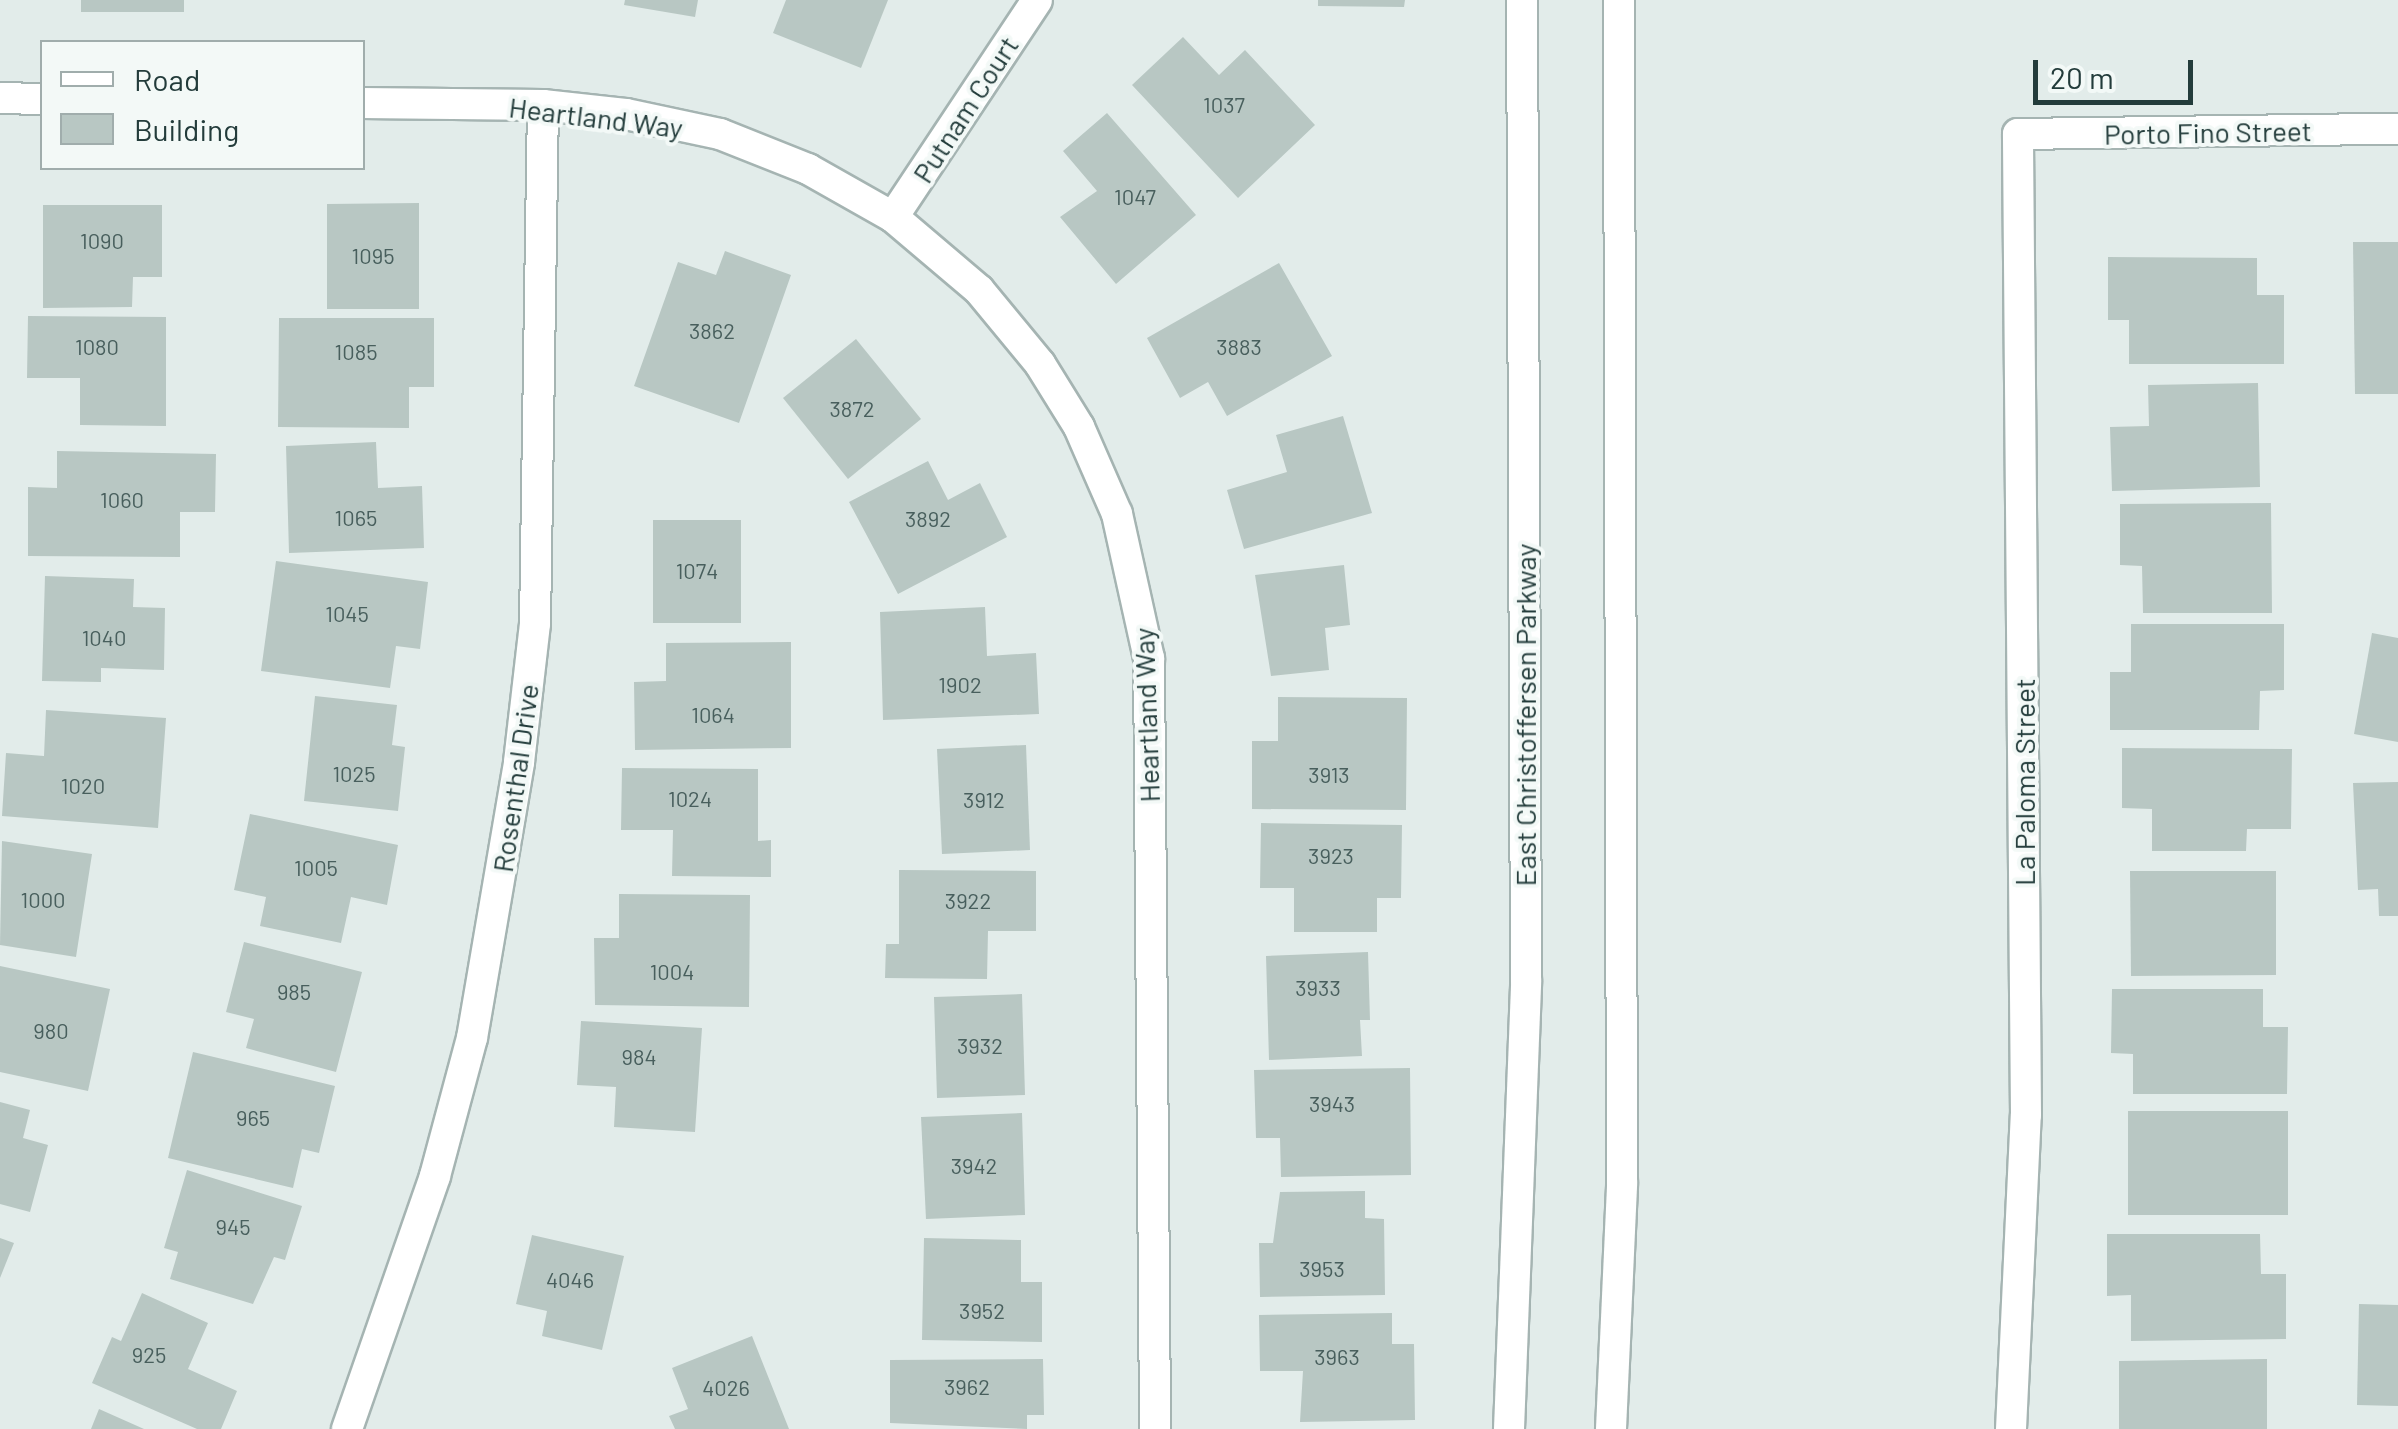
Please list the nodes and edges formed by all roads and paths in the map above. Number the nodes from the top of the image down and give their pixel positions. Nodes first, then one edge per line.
1 (1037, 0) edge
2 (1522, 0) edge
3 (1619, 0) edge
4 (0, 98) edge
5 (40, 99) edge
6 (365, 103) edge
7 (542, 105) junction
8 (2398, 129) edge
9 (2018, 134) joint
10 (893, 217) junction
11 (348, 1429) edge
12 (1155, 1429) edge
13 (1510, 1429) edge
14 (1610, 1429) edge
15 (2011, 1429) edge

1 - 10 street, Putnam Court
2 - 13 street, East Christoffersen Parkway
3 - 14 street
4 - 5 street
6 - 7 street, Heartland Way
7 - 10 street, Heartland Way
7 - 11 street, Rosenthal Drive
8 - 9 street, Porto Fino Street
9 - 15 street, La Paloma Street
10 - 12 street, Heartland Way

